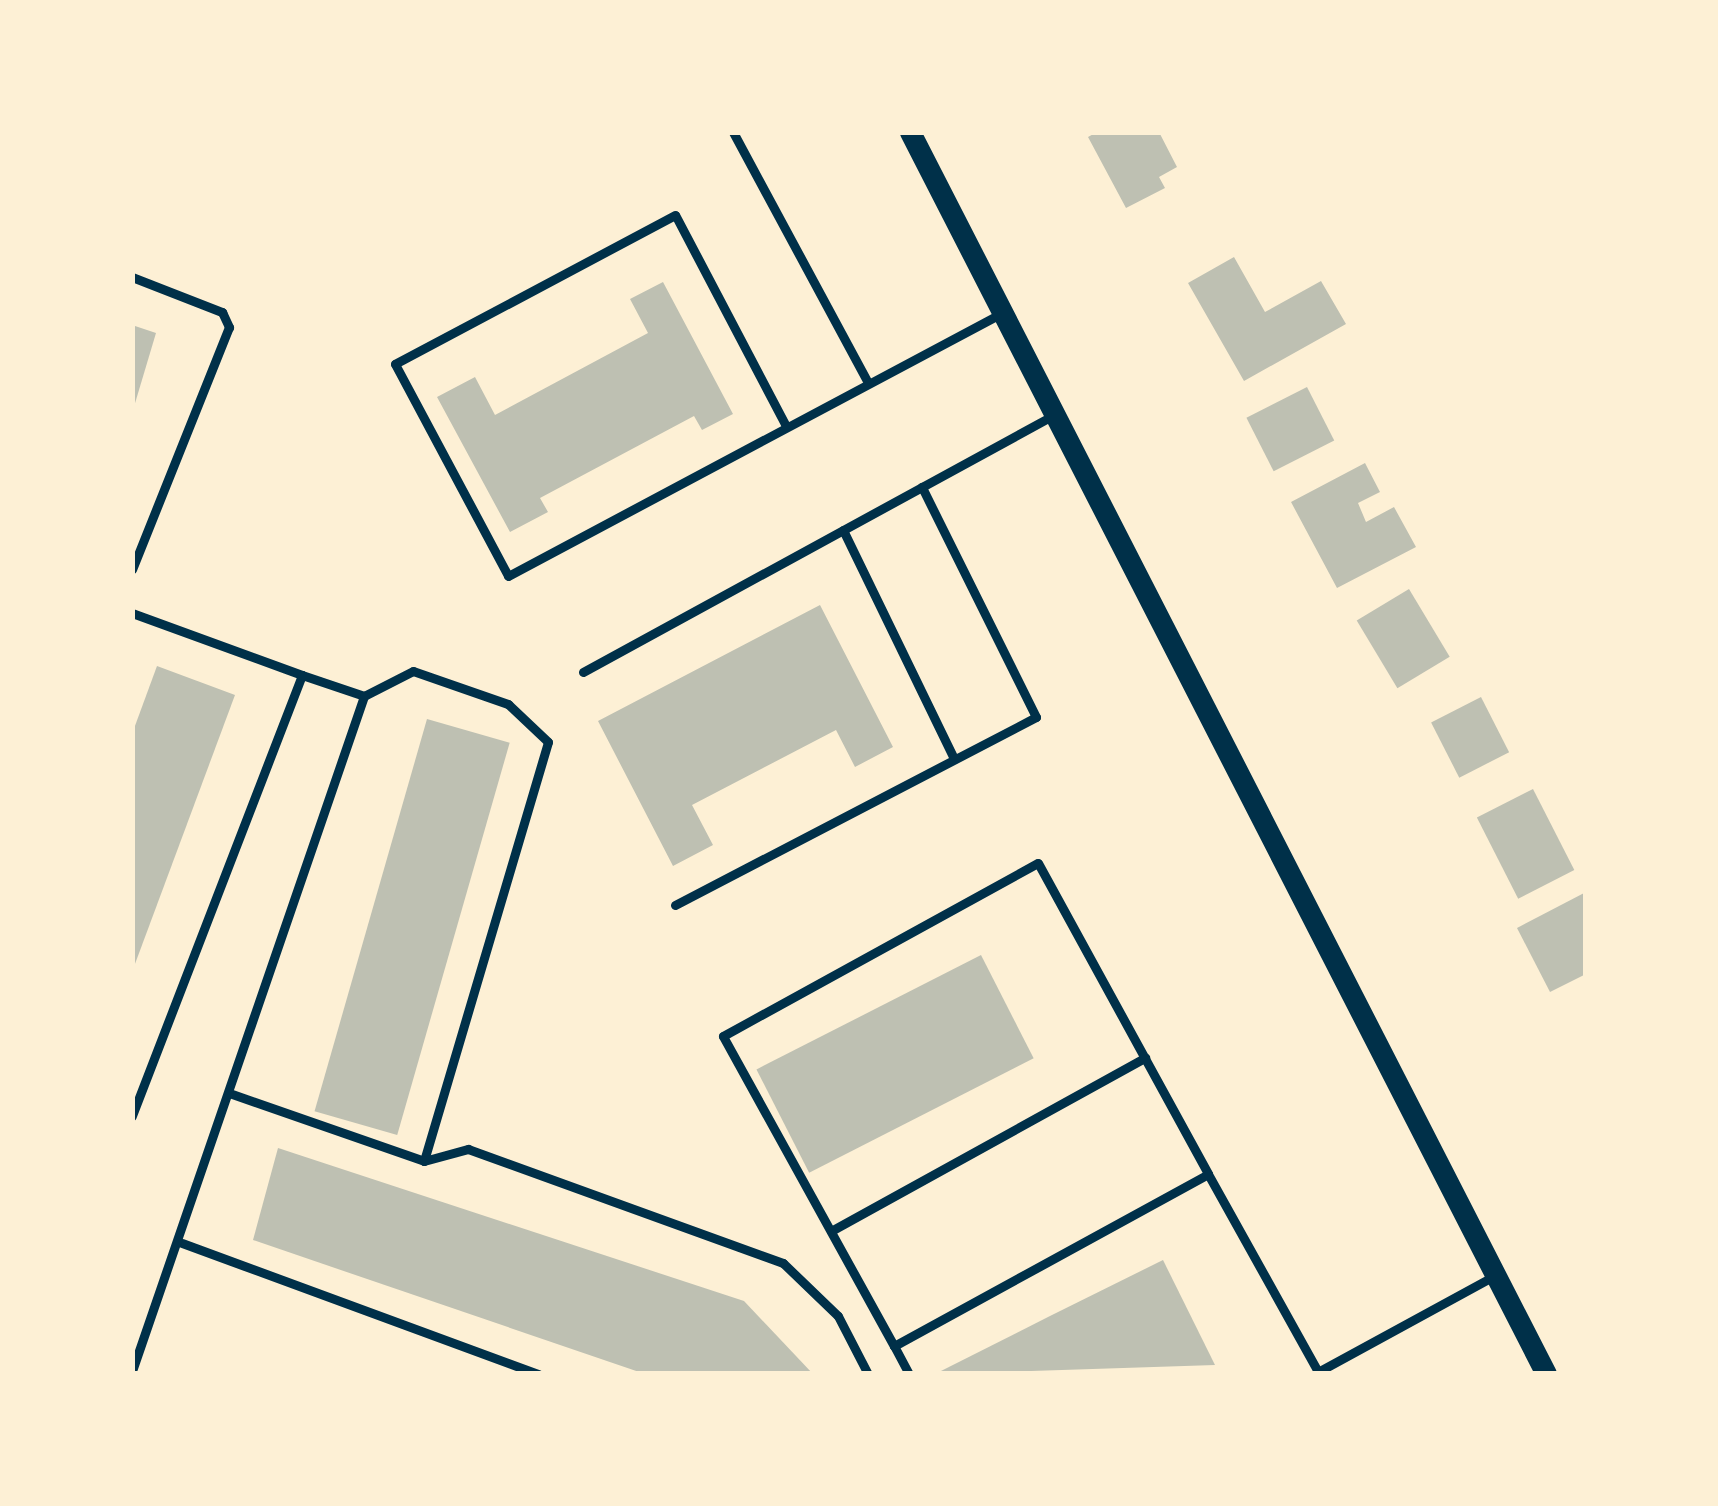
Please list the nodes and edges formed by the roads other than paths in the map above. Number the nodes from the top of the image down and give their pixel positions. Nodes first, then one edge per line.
1 (733, 132) edge
2 (910, 132) edge
3 (132, 277) edge
4 (1005, 311) junction
5 (868, 383) junction
6 (1057, 414) junction
7 (786, 425) junction
8 (922, 488) junction
9 (843, 530) junction
10 (132, 569) edge
11 (132, 613) edge
12 (583, 672) dead end
13 (302, 675) junction
14 (364, 696) junction
15 (954, 759) junction
16 (675, 904) dead end
17 (1145, 1058) junction
18 (232, 1094) junction
19 (132, 1116) edge
20 (424, 1161) junction
21 (1208, 1174) junction
22 (831, 1231) junction
23 (182, 1243) junction
24 (1496, 1275) junction
25 (894, 1346) junction
26 (132, 1371) edge
27 (1317, 1373) edge
28 (539, 1374) edge
29 (868, 1374) edge
30 (909, 1374) edge
31 (1546, 1374) edge

1 - 5 lane
2 - 4 street
3 - 10 lane
4 - 5 lane
4 - 6 street
5 - 7 lane
6 - 8 lane
6 - 24 street
7 - 7 lane
8 - 9 lane
8 - 15 lane
9 - 12 lane
9 - 15 lane
11 - 13 lane
13 - 14 lane
13 - 19 lane
14 - 18 lane
14 - 20 lane
15 - 16 lane
17 - 21 lane
17 - 22 lane
17 - 22 lane
18 - 20 lane
18 - 23 lane
20 - 29 lane
21 - 25 lane
21 - 27 lane
22 - 25 lane
23 - 26 lane
23 - 28 lane
24 - 27 lane
24 - 31 street
25 - 30 lane

